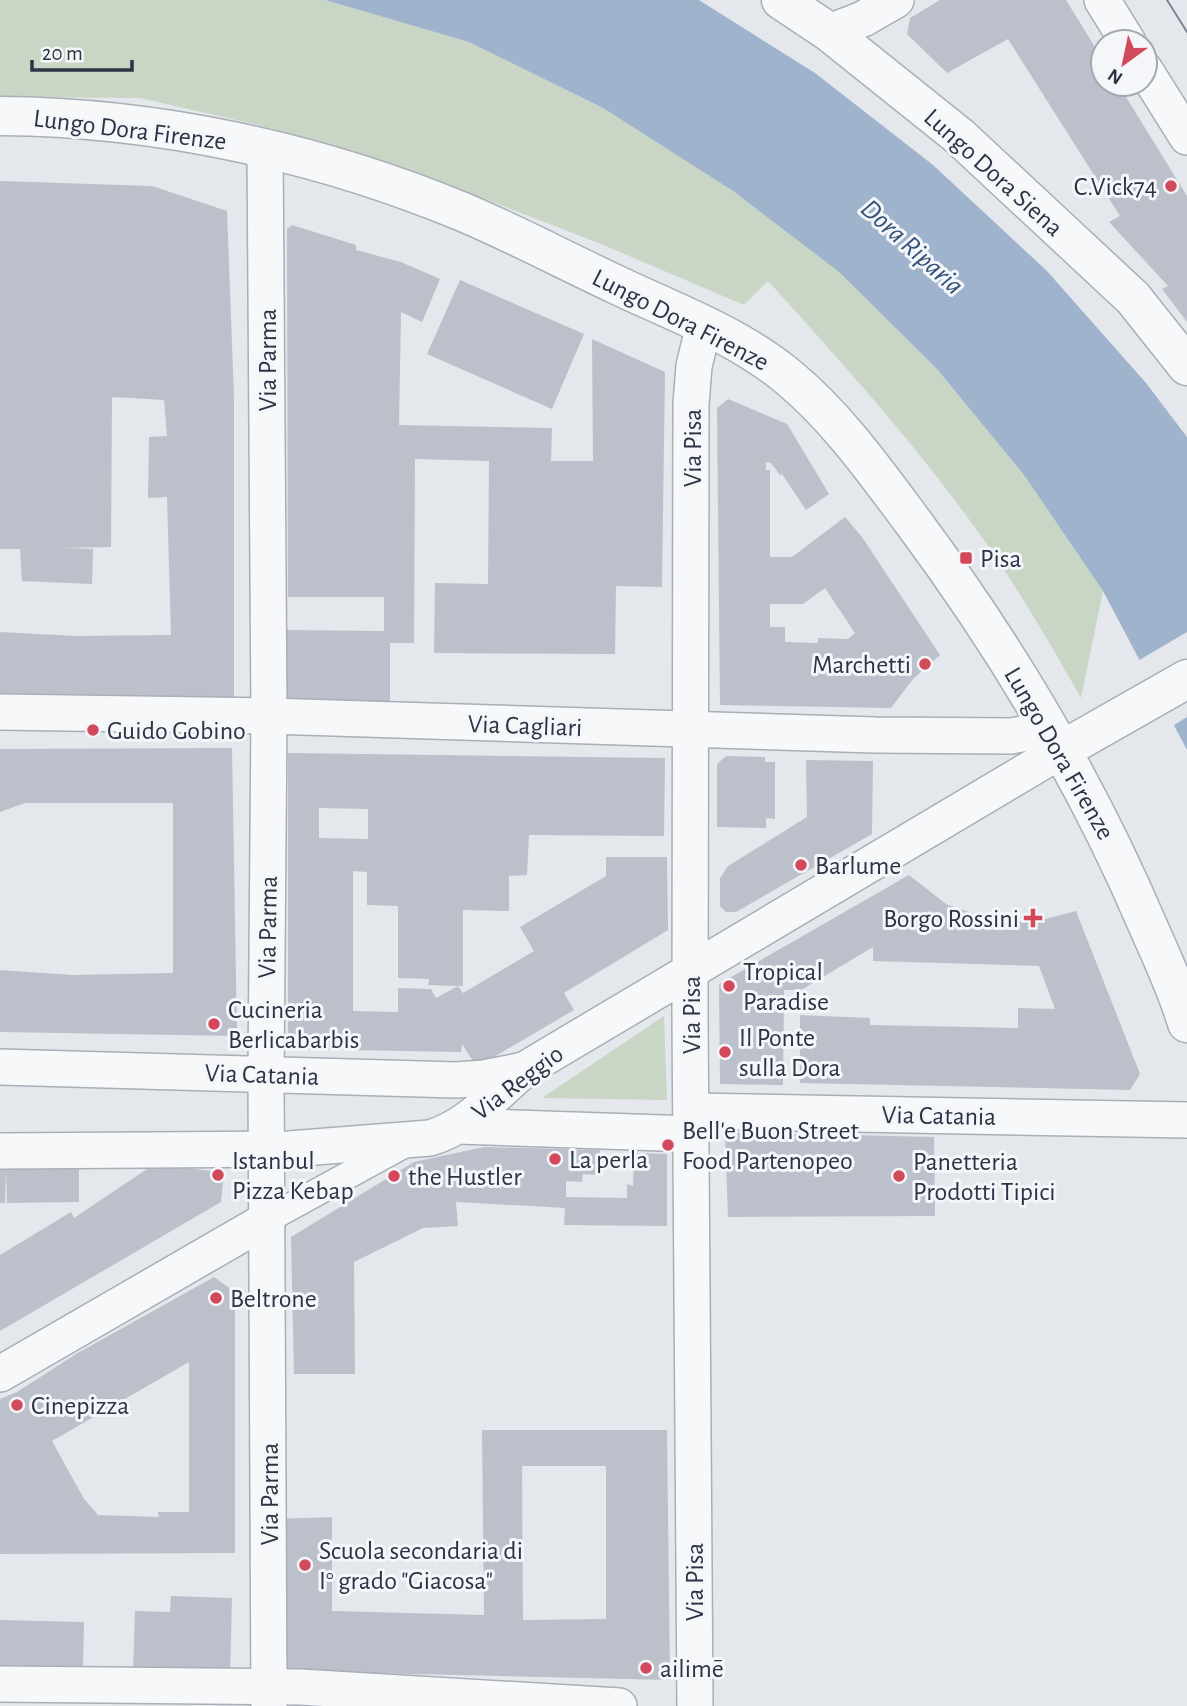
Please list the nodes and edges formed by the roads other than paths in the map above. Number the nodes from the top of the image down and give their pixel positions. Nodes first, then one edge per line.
1 (781, 0) edge
2 (896, 0) edge
3 (1102, 0) edge
4 (1119, 28) edge
5 (829, 32) junction
6 (1159, 92) edge
7 (0, 116) edge
8 (1187, 137) edge
9 (265, 148) junction
10 (704, 326) junction
11 (1187, 366) edge
12 (1187, 679) edge
13 (0, 712) edge
14 (270, 716) junction
15 (692, 731) junction
16 (1068, 738) junction
17 (690, 969) junction
18 (1187, 1023) edge
19 (0, 1067) edge
20 (524, 1070) junction
21 (265, 1074) junction
22 (1187, 1120) edge
23 (692, 1122) junction
24 (459, 1126) junction
25 (413, 1140) junction
26 (266, 1150) junction
27 (0, 1151) edge
28 (268, 1219) junction
29 (0, 1374) edge
30 (0, 1684) edge
31 (269, 1697) edge
32 (619, 1706) edge
33 (695, 1706) edge

1 - 5 street, Lungo Dora Siena
2 - 5 street
3 - 4 street
5 - 11 street, Lungo Dora Siena
6 - 8 street
7 - 9 street, Lungo Dora Firenze
9 - 10 street, Lungo Dora Firenze
9 - 14 street, Via Parma
10 - 15 street, Via Pisa
10 - 16 street, Lungo Dora Firenze
12 - 16 street
13 - 14 street, Via Cagliari
14 - 15 street, Via Cagliari
14 - 21 street, Via Parma
15 - 16 street, Via Cagliari
15 - 17 street, Via Pisa
16 - 17 street, Via Reggio
16 - 18 street, Lungo Dora Firenze
17 - 20 street, Via Reggio
17 - 23 street, Via Pisa
19 - 21 street, Via Catania
20 - 21 street, Via Catania
20 - 24 street, Via Reggio
21 - 26 street, Via Parma
22 - 23 street, Via Catania
23 - 24 street, Via Catania
23 - 33 street, Via Pisa
24 - 25 street, Via Reggio
25 - 26 street
25 - 28 street, Via Reggio
26 - 27 street
26 - 28 street, Via Parma
28 - 29 street, Via Reggio
28 - 31 street, Via Parma
30 - 31 street
31 - 32 street

